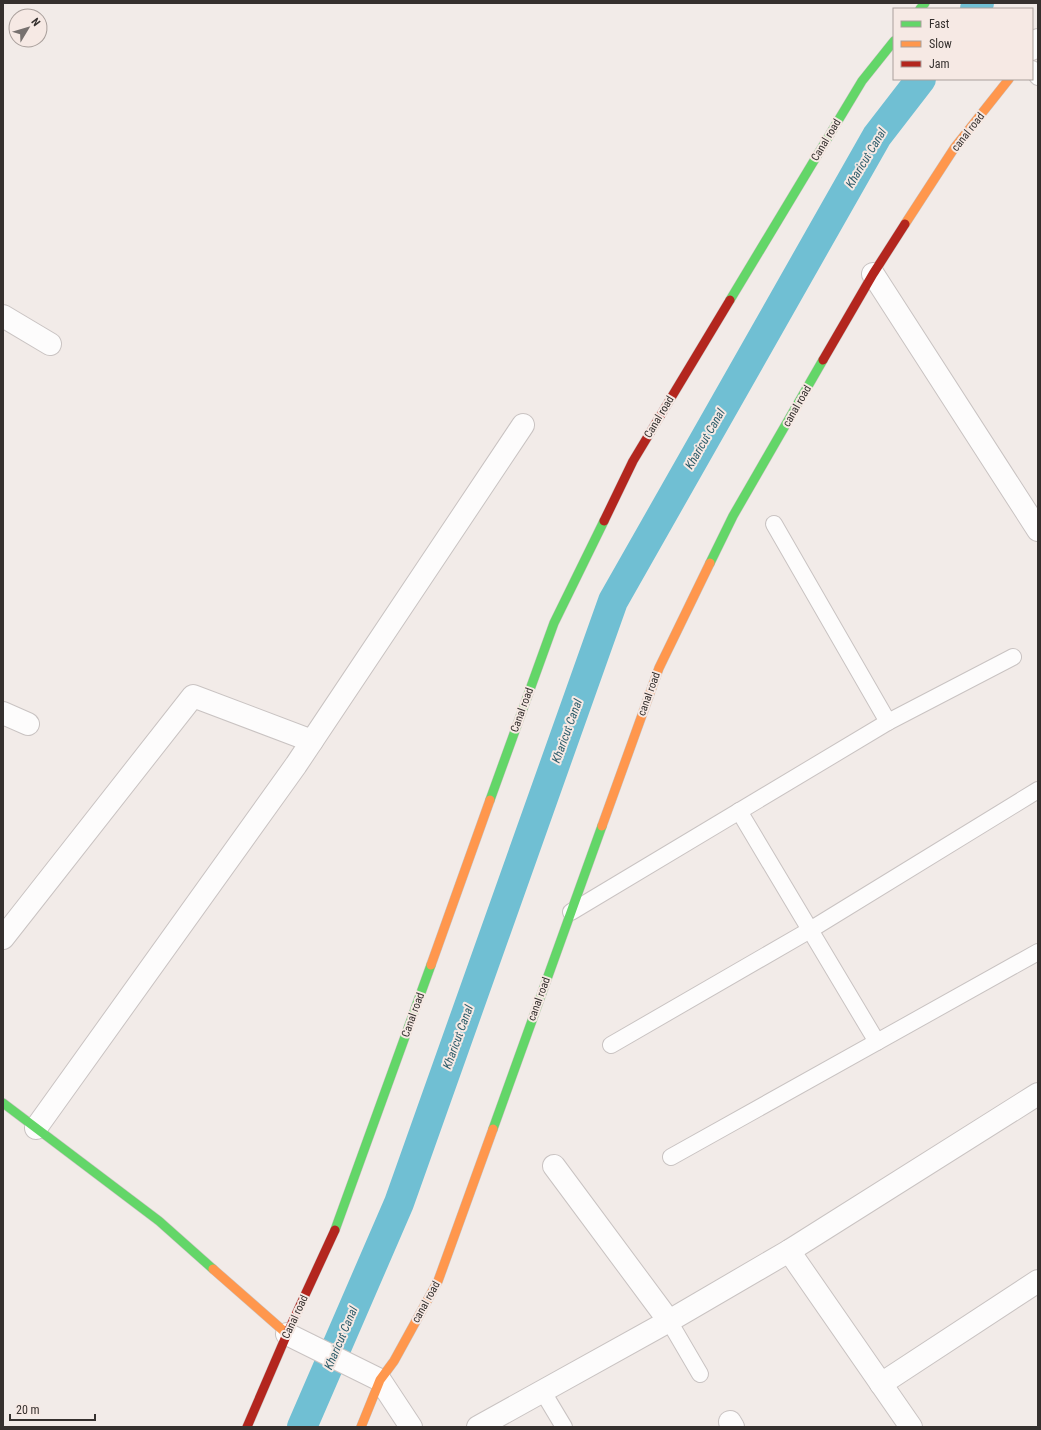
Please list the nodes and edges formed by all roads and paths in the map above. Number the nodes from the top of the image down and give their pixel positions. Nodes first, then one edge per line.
1 (893, 42) edge
2 (1008, 80) edge
3 (873, 274) junction
4 (3, 316) edge
5 (50, 344) dead end
6 (523, 425) dead end
7 (774, 524) dead end
8 (1038, 530) edge
9 (1014, 657) dead end
10 (3, 713) edge
11 (888, 722) junction
12 (28, 724) dead end
13 (312, 741) junction
14 (1038, 790) edge
15 (739, 811) junction
16 (571, 912) junction
17 (810, 930) junction
18 (3, 938) edge
19 (1038, 952) edge
20 (877, 1042) junction
21 (611, 1046) dead end
22 (1038, 1094) edge
23 (3, 1103) edge
24 (36, 1128) junction
25 (671, 1157) dead end
26 (554, 1166) dead end
27 (789, 1251) junction
28 (1038, 1281) edge
29 (669, 1321) junction
30 (287, 1334) junction
31 (700, 1374) dead end
32 (380, 1380) junction
33 (881, 1384) junction
34 (543, 1392) junction
35 (247, 1427) edge
36 (362, 1427) edge
37 (411, 1427) edge
38 (478, 1427) edge
39 (564, 1427) edge
40 (911, 1427) edge

1 - 30 street, Canal road
2 - 3 street, canal road
3 - 8 street
3 - 16 street, canal road
4 - 5 street
6 - 13 street
7 - 11 lane
9 - 11 lane
10 - 12 street
11 - 15 lane
13 - 18 street
13 - 24 street
14 - 17 lane
15 - 16 lane
15 - 17 lane
16 - 32 street, canal road
17 - 20 lane
17 - 21 lane
19 - 20 lane
20 - 25 lane
22 - 27 street
23 - 24 street
24 - 30 street
26 - 29 street
27 - 29 street
27 - 33 street
28 - 33 street
29 - 31 lane
29 - 34 street
30 - 32 street
30 - 35 street, Canal road
32 - 36 street, canal road
32 - 37 street
33 - 40 street
34 - 38 street
34 - 39 lane

